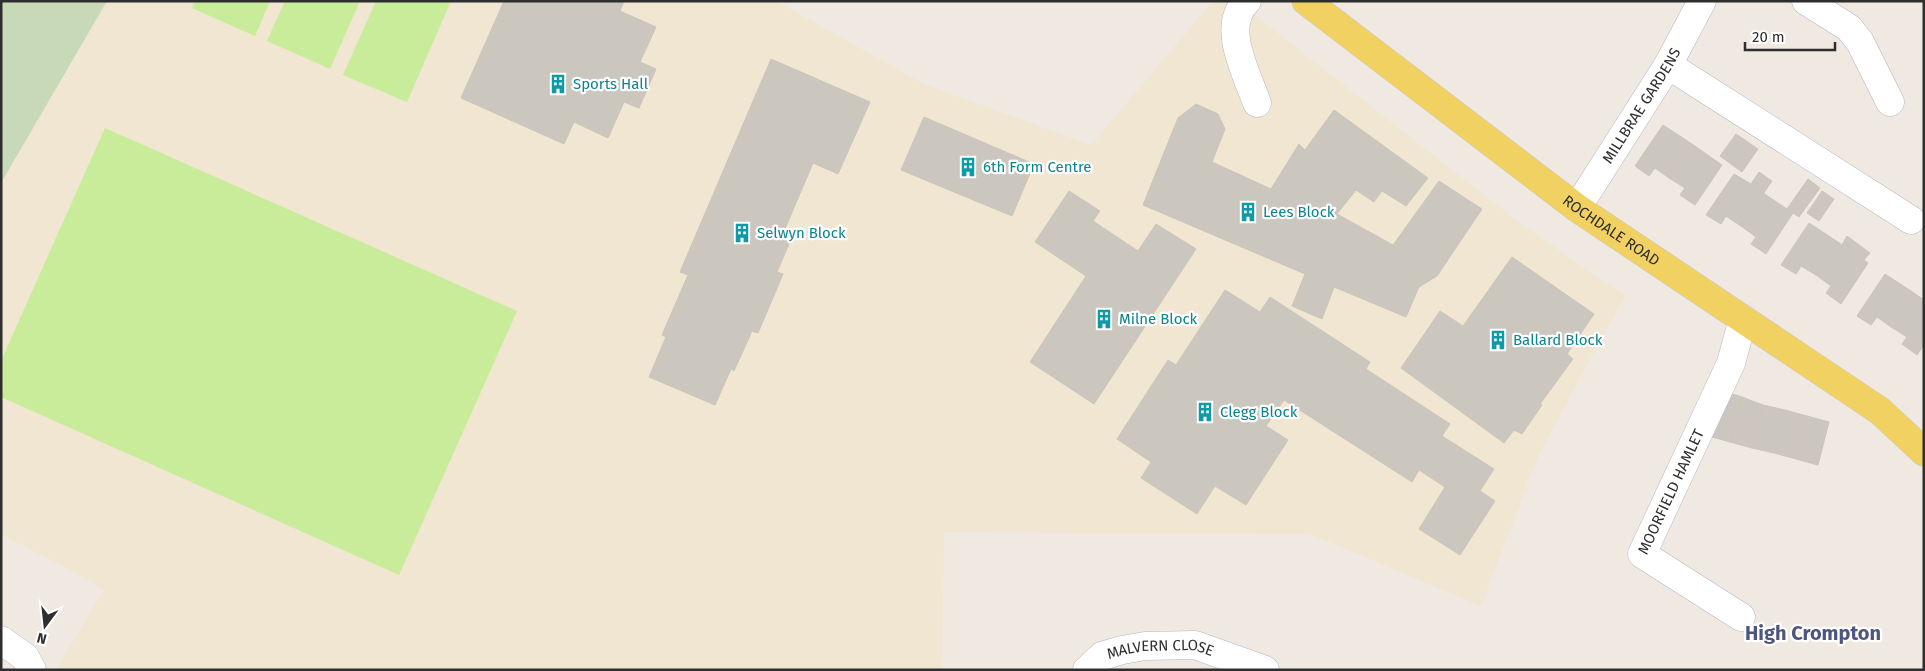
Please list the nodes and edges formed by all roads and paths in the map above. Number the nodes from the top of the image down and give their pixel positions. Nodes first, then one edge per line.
1 (1247, 1) edge
2 (1306, 1) edge
3 (1702, 1) edge
4 (1806, 1) edge
5 (1668, 65) junction
6 (1890, 102) dead end
7 (1257, 103) dead end
8 (1577, 208) junction
9 (1911, 220) dead end
10 (1743, 319) junction
11 (1924, 452) edge
12 (1741, 617) dead end
13 (1, 640) edge
14 (32, 670) edge
15 (1087, 670) edge
16 (1265, 670) edge

1 - 7 street
2 - 8 main road, ROCHDALE ROAD
3 - 5 street, MILLBRAE GARDENS
4 - 6 street
5 - 8 street, MILLBRAE GARDENS
5 - 9 street
8 - 10 main road, ROCHDALE ROAD
10 - 11 main road, ROCHDALE ROAD
10 - 12 street, MOORFIELD HAMLET
13 - 14 street
15 - 16 street, MALVERN CLOSE

